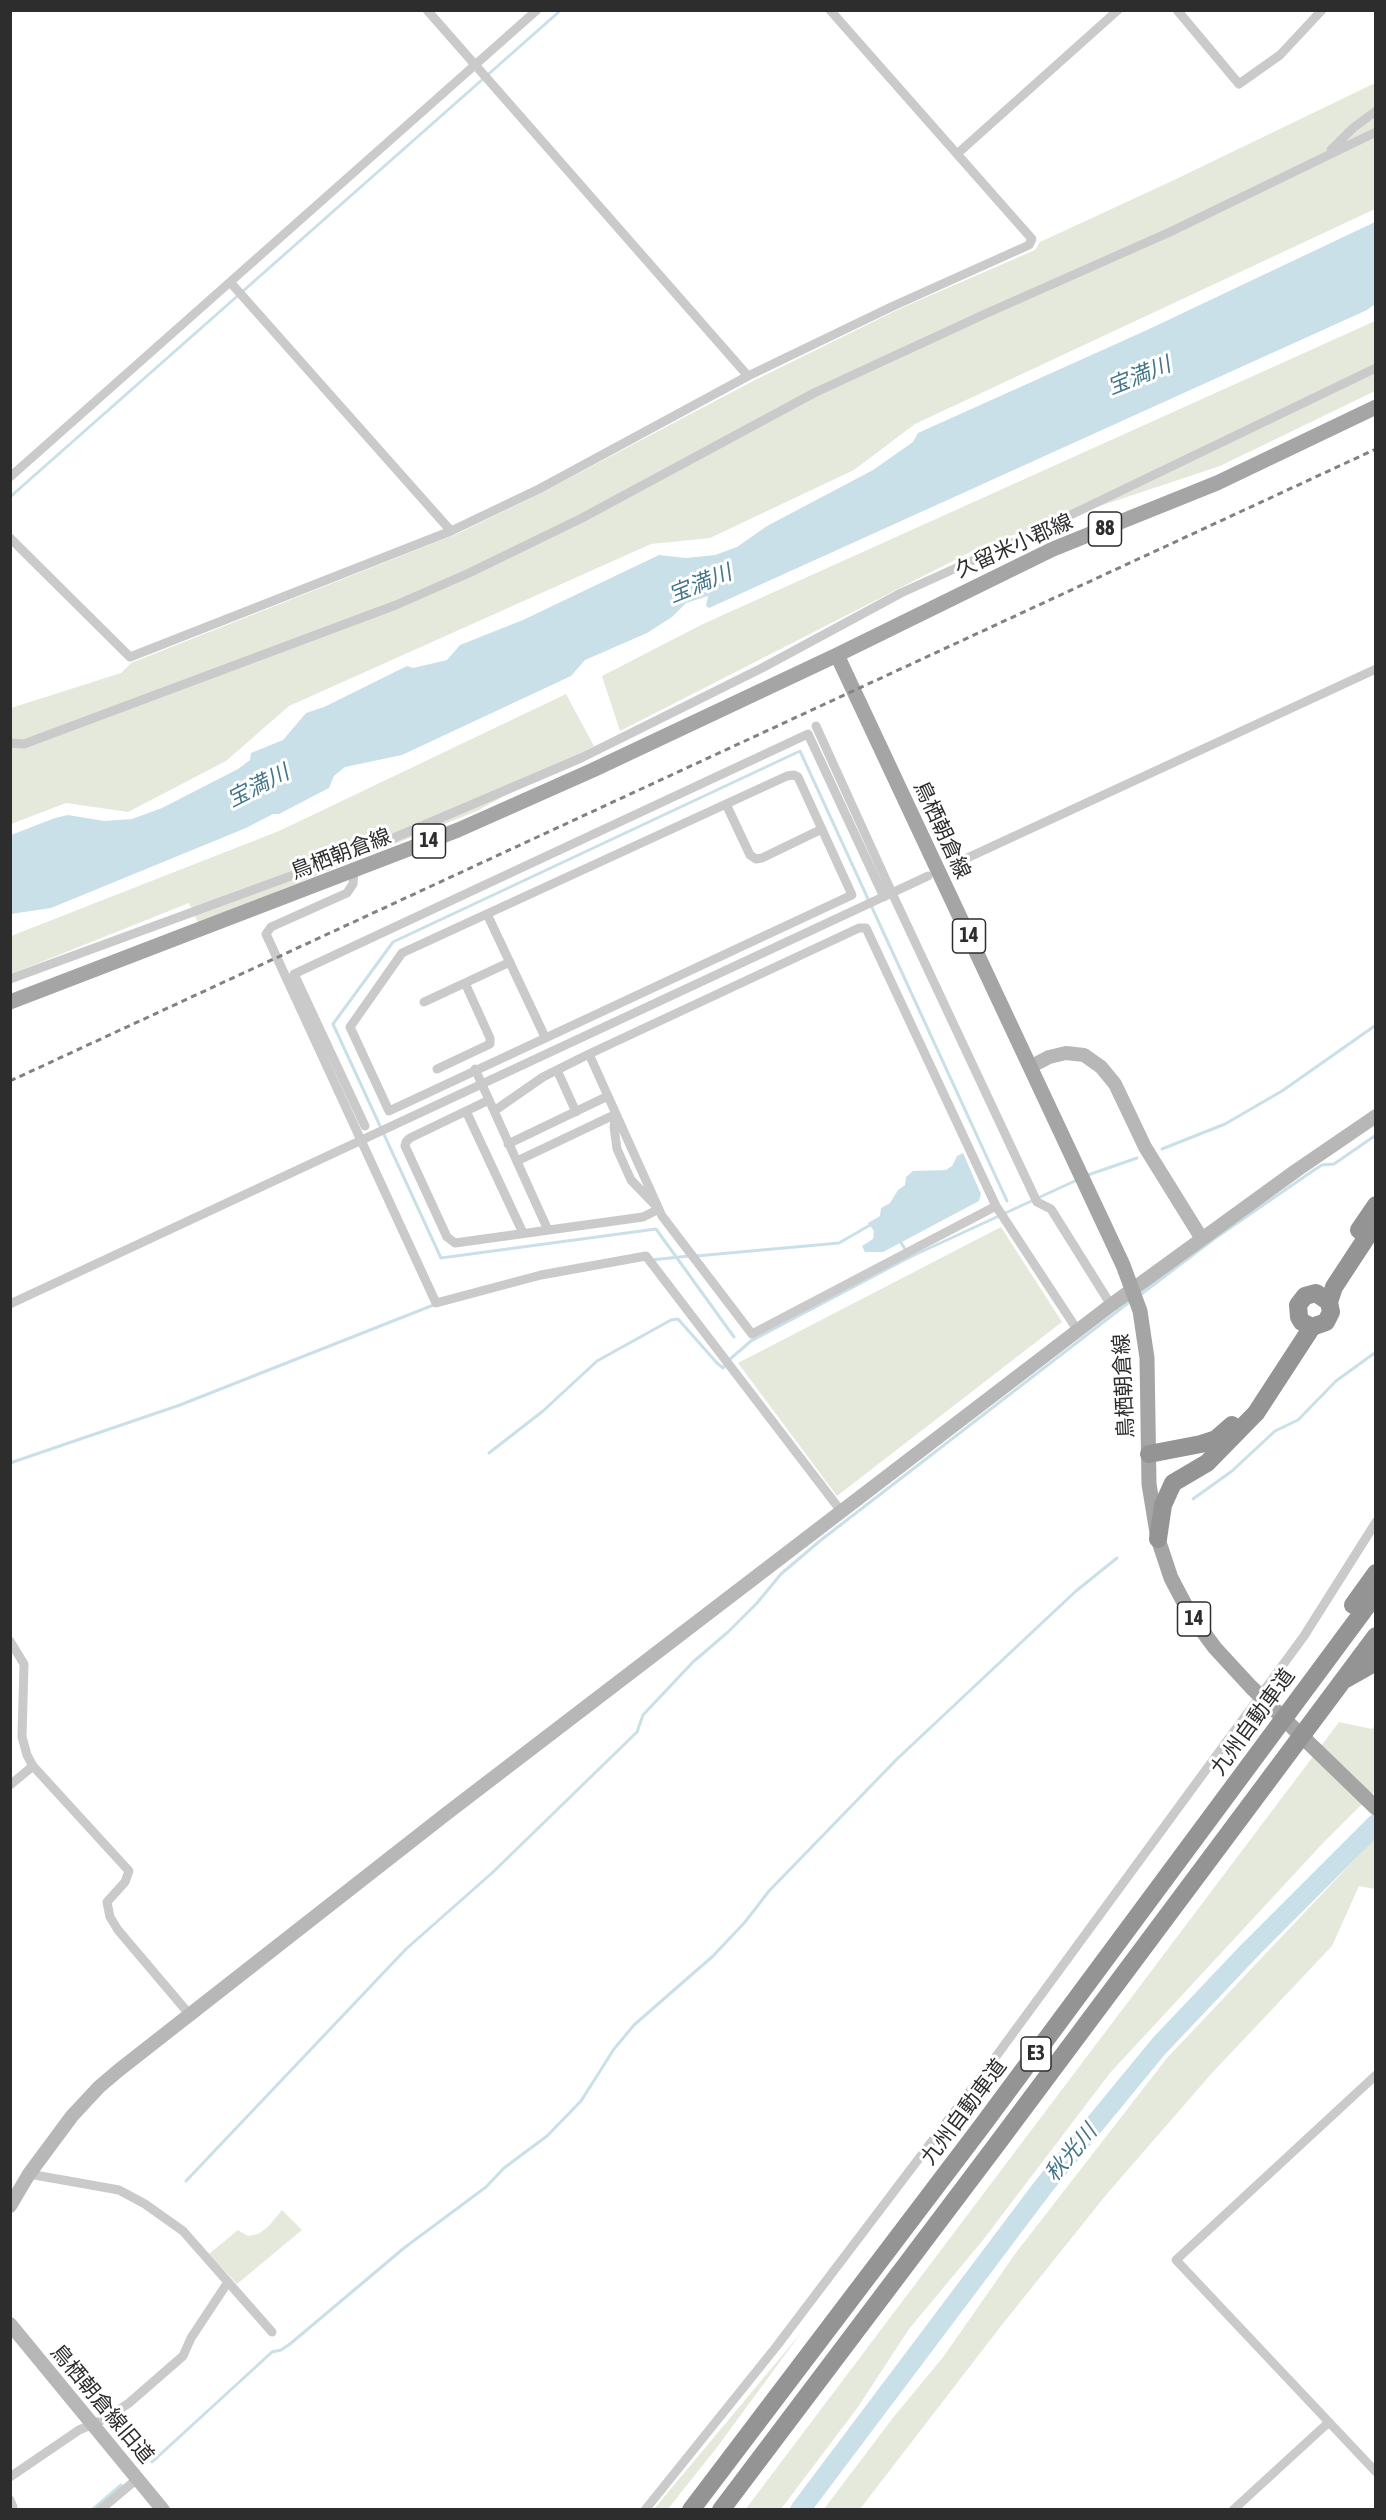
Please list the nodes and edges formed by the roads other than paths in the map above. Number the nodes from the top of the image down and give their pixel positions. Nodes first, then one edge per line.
1 (427, 10) edge
2 (537, 10) edge
3 (830, 10) edge
4 (1119, 10) edge
5 (1177, 10) edge
6 (1322, 10) edge
7 (478, 69) junction
8 (1376, 111) edge
9 (1376, 132) edge
10 (957, 154) junction
11 (1324, 155) junction
12 (234, 285) junction
13 (1376, 368) edge
14 (748, 376) junction
15 (1376, 407) edge
16 (10, 477) edge
17 (451, 531) junction
18 (10, 538) edge
19 (837, 655) junction
20 (1376, 669) edge
21 (816, 726) dead end
22 (10, 743) edge
23 (726, 804) junction
24 (822, 829) junction
25 (952, 865) dead end
26 (354, 872) junction
27 (928, 876) dead end
28 (888, 895) junction
29 (487, 914) junction
30 (510, 962) junction
31 (10, 979) edge
32 (465, 983) junction
33 (10, 1002) edge
34 (424, 1002) dead end
35 (315, 1031) junction
36 (546, 1037) junction
37 (589, 1054) junction
38 (1030, 1067) junction
39 (436, 1069) dead end
40 (475, 1069) junction
41 (557, 1070) junction
42 (482, 1085) junction
43 (608, 1096) junction
44 (489, 1100) junction
45 (466, 1111) junction
46 (494, 1111) junction
47 (576, 1112) junction
48 (616, 1114) junction
49 (1376, 1116) edge
50 (365, 1126) dead end
51 (362, 1141) junction
52 (508, 1144) junction
53 (517, 1161) junction
54 (1376, 1205) edge
55 (996, 1206) junction
56 (659, 1209) junction
57 (1376, 1223) edge
58 (548, 1230) junction
59 (524, 1233) junction
60 (1202, 1239) junction
61 (1323, 1298) junction
62 (10, 1304) edge
63 (1111, 1305) junction
64 (1307, 1324) junction
65 (1078, 1331) junction
66 (1224, 1448) junction
67 (1149, 1454) junction
68 (841, 1511) junction
69 (1376, 1522) edge
70 (1158, 1539) junction
71 (1376, 1573) edge
72 (1376, 1594) edge
73 (1376, 1636) edge
74 (10, 1641) edge
75 (1376, 1662) edge
76 (1342, 1681) junction
77 (33, 1766) junction
78 (10, 1785) edge
79 (1226, 1797) junction
80 (1376, 1808) edge
81 (190, 2015) junction
82 (1376, 2075) edge
83 (29, 2175) junction
84 (12, 2199) edge
85 (228, 2282) junction
86 (10, 2324) edge
87 (272, 2332) dead end
88 (1329, 2422) junction
89 (92, 2425) junction
90 (1376, 2472) edge
91 (10, 2477) edge
92 (137, 2479) junction
93 (10, 2500) edge
94 (10, 2510) edge
95 (100, 2510) edge
96 (163, 2510) edge
97 (645, 2510) edge
98 (691, 2510) edge
99 (721, 2510) edge
100 (1233, 2510) edge

1 - 7 street
2 - 7 street
3 - 10 street
4 - 10 street
5 - 6 street
7 - 12 street
7 - 14 street
8 - 11 street
9 - 11 street
10 - 14 street
11 - 22 street
12 - 16 street
12 - 17 street
13 - 31 street
14 - 17 street
15 - 19 main road, 久留米小郡線 / 88
17 - 18 street
19 - 26 main road, 鳥栖朝倉線 / 14
19 - 38 main road, 鳥栖朝倉線 / 14
20 - 25 street
21 - 28 street
23 - 24 street
23 - 24 street
23 - 29 street
24 - 36 street
26 - 33 main road, 鳥栖朝倉線 / 14
26 - 35 street
27 - 28 street
28 - 35 street
28 - 42 street
28 - 63 street
29 - 30 street
29 - 40 street
30 - 32 street
30 - 36 street
32 - 34 street
32 - 39 street
35 - 50 street
35 - 51 street
36 - 40 street
37 - 41 street
37 - 43 street
37 - 55 street
38 - 60 street
38 - 67 main road, 鳥栖朝倉線 / 14
40 - 42 street
41 - 46 street
41 - 47 street
42 - 44 street
42 - 51 street
43 - 47 street
43 - 48 street
44 - 45 street
44 - 46 street
45 - 59 street
45 - 59 street
46 - 52 street
47 - 52 street
48 - 53 street
48 - 56 street
49 - 60 street
51 - 62 street
51 - 68 street
52 - 53 street
53 - 58 street
54 - 61 highway
55 - 56 street
55 - 65 street
56 - 58 street
57 - 61 highway
58 - 59 street
60 - 63 street
61 - 64 highway
61 - 64 highway
63 - 65 street
64 - 66 highway
64 - 67 highway
65 - 68 street
66 - 67 highway
66 - 70 highway
67 - 70 main road, 鳥栖朝倉線 / 14
68 - 81 street
69 - 97 street
70 - 80 main road, 鳥栖朝倉線 / 14
71 - 79 highway
72 - 79 highway, 九州自動車道 / E3
73 - 76 highway, E3
74 - 77 street
75 - 76 highway
76 - 99 highway, E3
77 - 78 street
77 - 81 street
79 - 98 highway, 九州自動車道 / E3
81 - 83 street
82 - 88 street
83 - 84 street
83 - 85 street
85 - 87 street
85 - 89 street
86 - 89 street, 鳥栖朝倉線旧道
88 - 90 street
88 - 100 street
89 - 91 street
89 - 92 street, 鳥栖朝倉線旧道
92 - 95 street
92 - 96 street, 鳥栖朝倉線旧道
93 - 94 street

